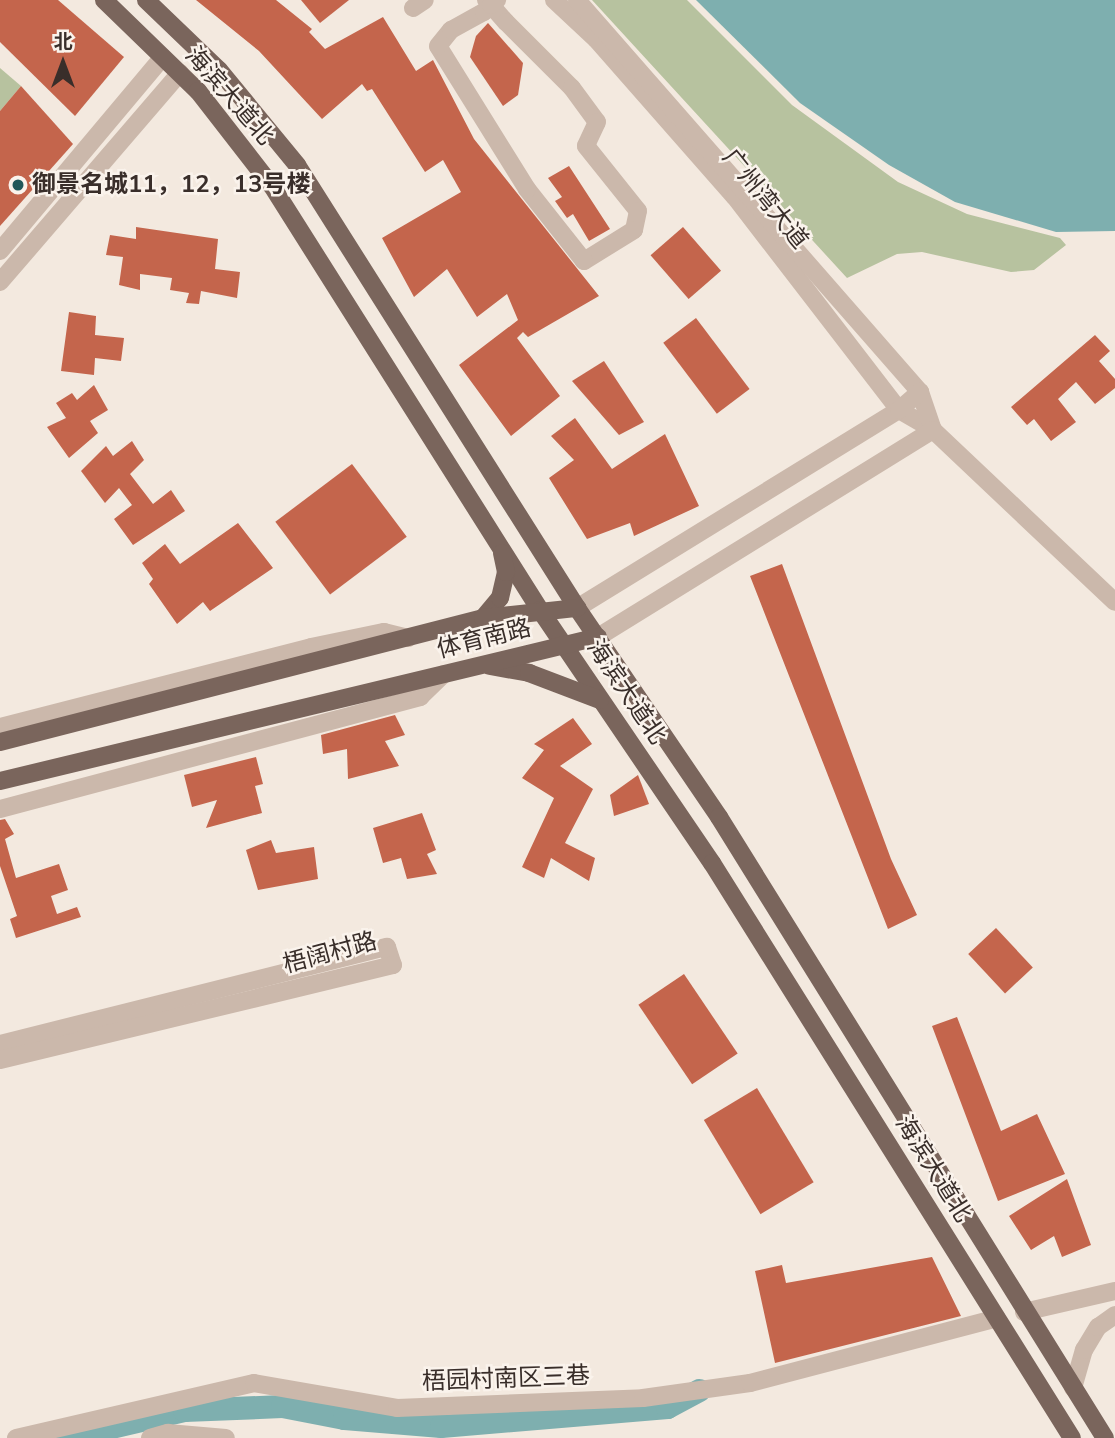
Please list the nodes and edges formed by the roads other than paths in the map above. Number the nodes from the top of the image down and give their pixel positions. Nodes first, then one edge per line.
1 (104, 0) edge
2 (146, 0) edge
3 (554, 0) edge
4 (577, 0) edge
5 (492, 2) edge
6 (163, 57) junction
7 (180, 73) junction
8 (0, 251) edge
9 (0, 282) edge
10 (920, 392) junction
11 (899, 410) junction
12 (933, 430) junction
13 (499, 540) junction
14 (1115, 602) edge
15 (577, 608) junction
16 (540, 610) junction
17 (483, 618) junction
18 (597, 636) junction
19 (408, 638) junction
20 (565, 645) junction
21 (483, 664) junction
22 (444, 674) junction
23 (603, 702) junction
24 (0, 727) edge
25 (0, 742) edge
26 (0, 781) edge
27 (0, 810) edge
28 (0, 1044) edge
29 (0, 1060) edge
30 (1115, 1290) edge
31 (1024, 1312) junction
32 (1115, 1315) edge
33 (997, 1318) junction
34 (1073, 1388) junction
35 (16, 1438) edge
36 (150, 1438) edge
37 (226, 1438) edge
38 (1072, 1438) edge
39 (1105, 1438) edge

1 - 6 main road, 海滨大道北
2 - 15 main road, 海滨大道北
3 - 11 street, 广州湾大道
4 - 10 street, 广州湾大道
5 - 5 street
6 - 7 main road, 海滨大道北
6 - 8 street
7 - 9 street
7 - 13 main road, 海滨大道北
10 - 11 street, 体育南路
10 - 12 street, 广州湾大道
11 - 12 street, 广州湾大道
11 - 15 street, 体育南路
12 - 14 street, 广州湾大道
12 - 18 street, 体育南路
13 - 16 main road, 海滨大道北
13 - 17 main road
15 - 16 main road, 体育南路
15 - 18 main road, 海滨大道北
16 - 17 main road, 体育南路
16 - 20 main road, 海滨大道北
17 - 19 main road, 体育南路
18 - 20 main road, 体育南路
18 - 31 main road, 海滨大道北
19 - 24 street
19 - 25 main road, 体育南路
20 - 21 main road, 体育南路
20 - 23 main road, 海滨大道北
21 - 22 main road, 体育南路
21 - 23 main road
22 - 26 main road, 体育南路
22 - 27 street
23 - 33 main road, 海滨大道北
28 - 29 street, 梧阔村路
30 - 31 street
31 - 34 main road, 海滨大道北
32 - 34 street
33 - 35 street, 梧园村南区三巷
33 - 38 main road, 海滨大道北
34 - 39 main road, 海滨大道北
36 - 37 street

